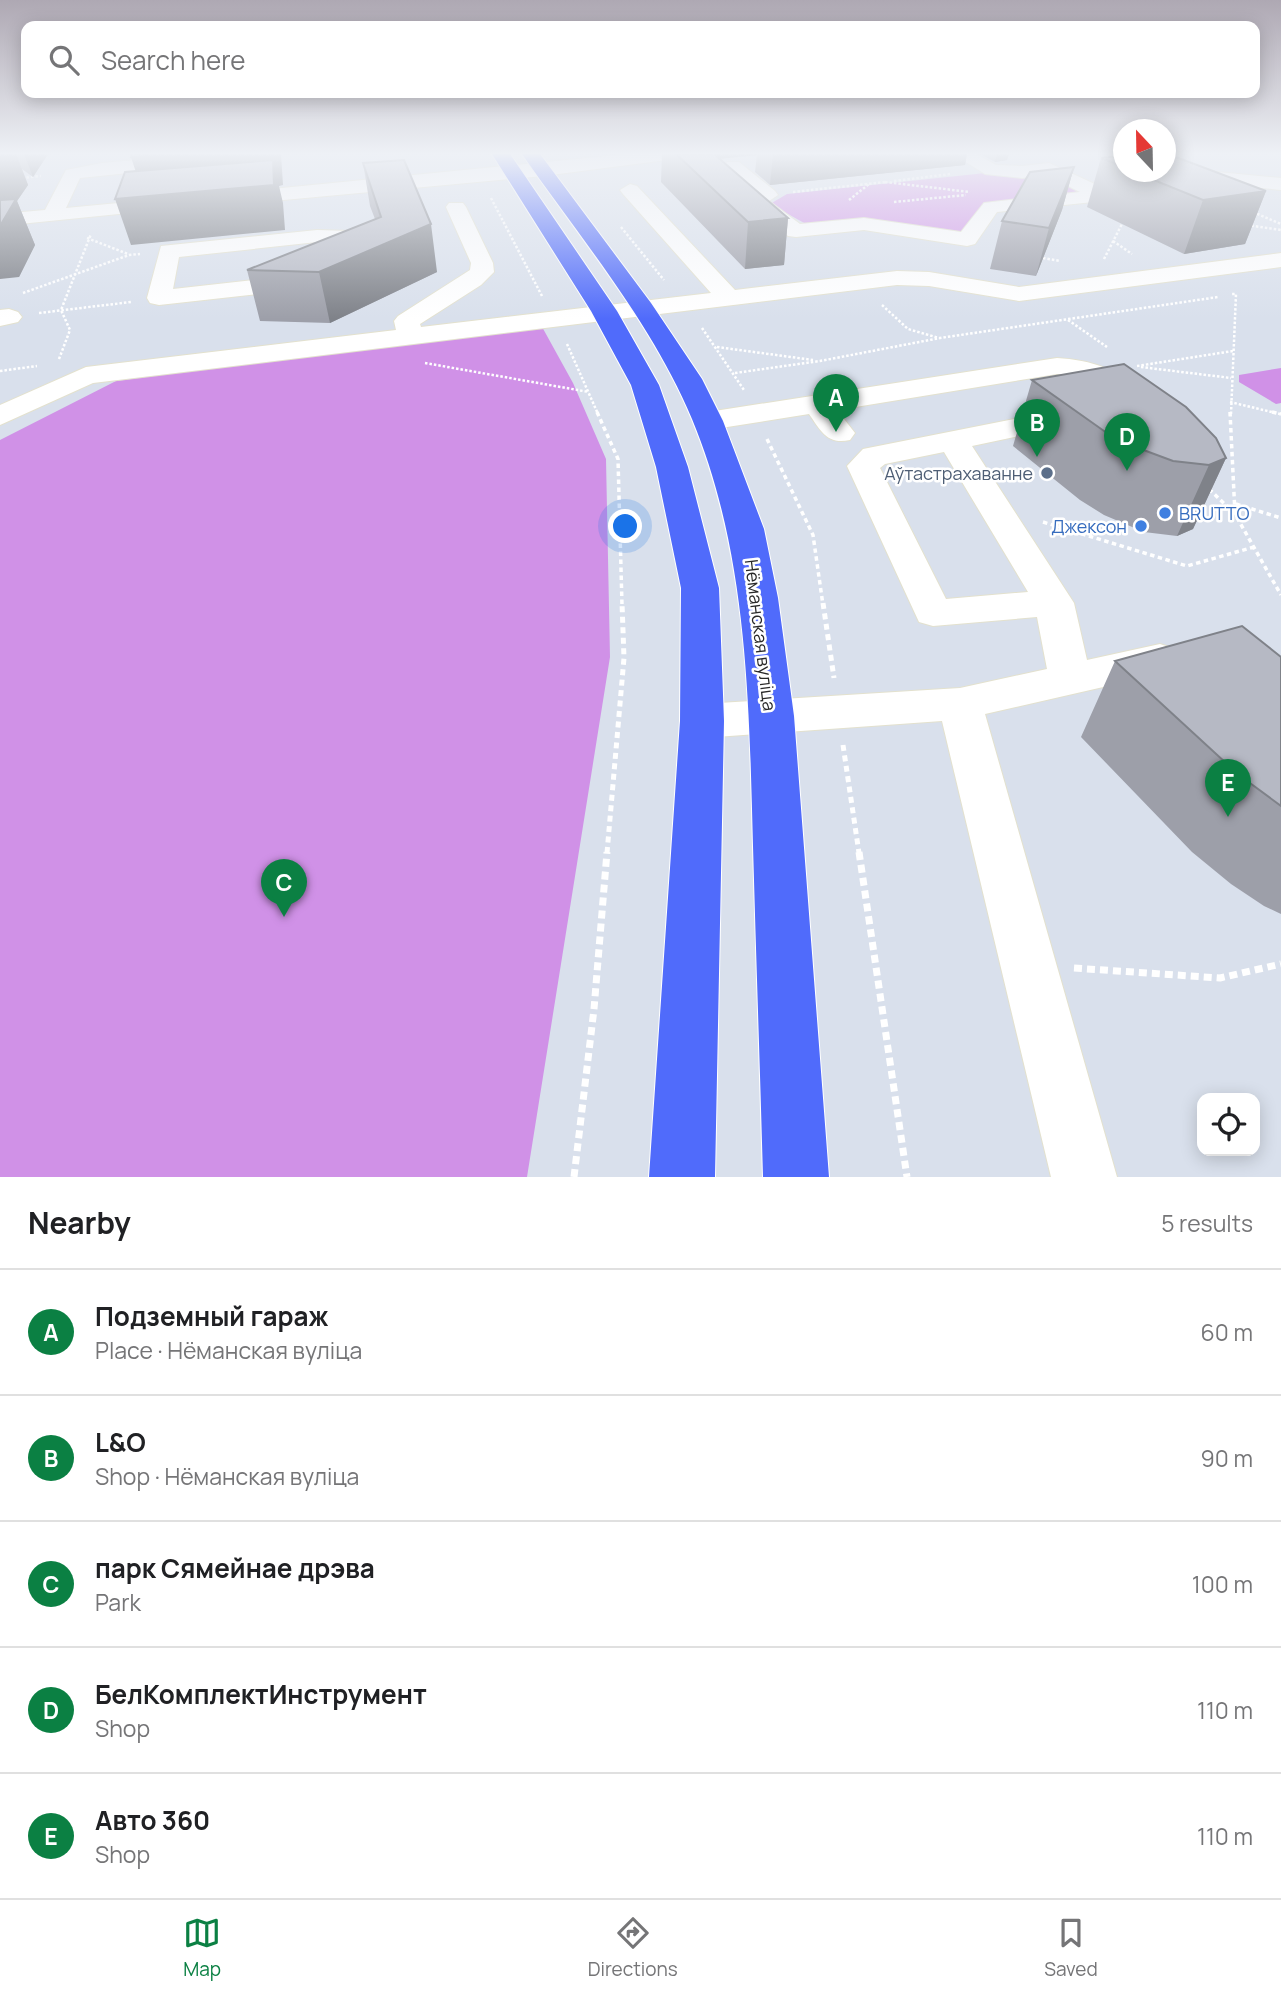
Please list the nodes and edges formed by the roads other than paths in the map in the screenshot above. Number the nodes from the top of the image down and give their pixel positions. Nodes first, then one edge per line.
1 (55, 209) edge
2 (116, 209) edge
3 (315, 209) edge
4 (457, 209) edge
5 (536, 209) edge
6 (571, 209) edge
7 (654, 209) edge
8 (768, 209) edge
9 (990, 209) edge
10 (52, 215) junction
11 (0, 220) edge
12 (317, 236) junction
13 (1281, 260) edge
14 (729, 298) junction
15 (642, 308) junction
16 (604, 311) junction
17 (414, 348) junction
18 (817, 403) junction
19 (0, 416) edge
20 (708, 421) junction
21 (839, 433) dead end
22 (953, 441) junction
23 (1054, 603) junction
24 (1196, 650) edge
25 (1071, 681) junction
26 (960, 704) junction
27 (772, 716) junction
28 (702, 721) junction
29 (682, 1177) edge
30 (796, 1177) edge
31 (1084, 1177) edge

1 - 10 lane
2 - 10 lane
3 - 12 lane
4 - 17 lane
5 - 16 main road
6 - 15 main road, Нёманская вуліца
7 - 14 lane
8 - 9 lane
10 - 11 lane
12 - 12 lane
13 - 14 lane
14 - 15 lane
15 - 16 lane
15 - 20 main road, Нёманская вуліца
16 - 17 lane
16 - 28 main road
17 - 19 lane
18 - 20 lane
18 - 21 lane
18 - 22 lane
20 - 27 main road, Нёманская вуліца
22 - 23 lane
22 - 23 lane
23 - 25 lane
24 - 25 lane
25 - 26 lane
26 - 27 lane
26 - 31 lane
27 - 28 lane
27 - 30 main road, Нёманская вуліца
28 - 29 main road

